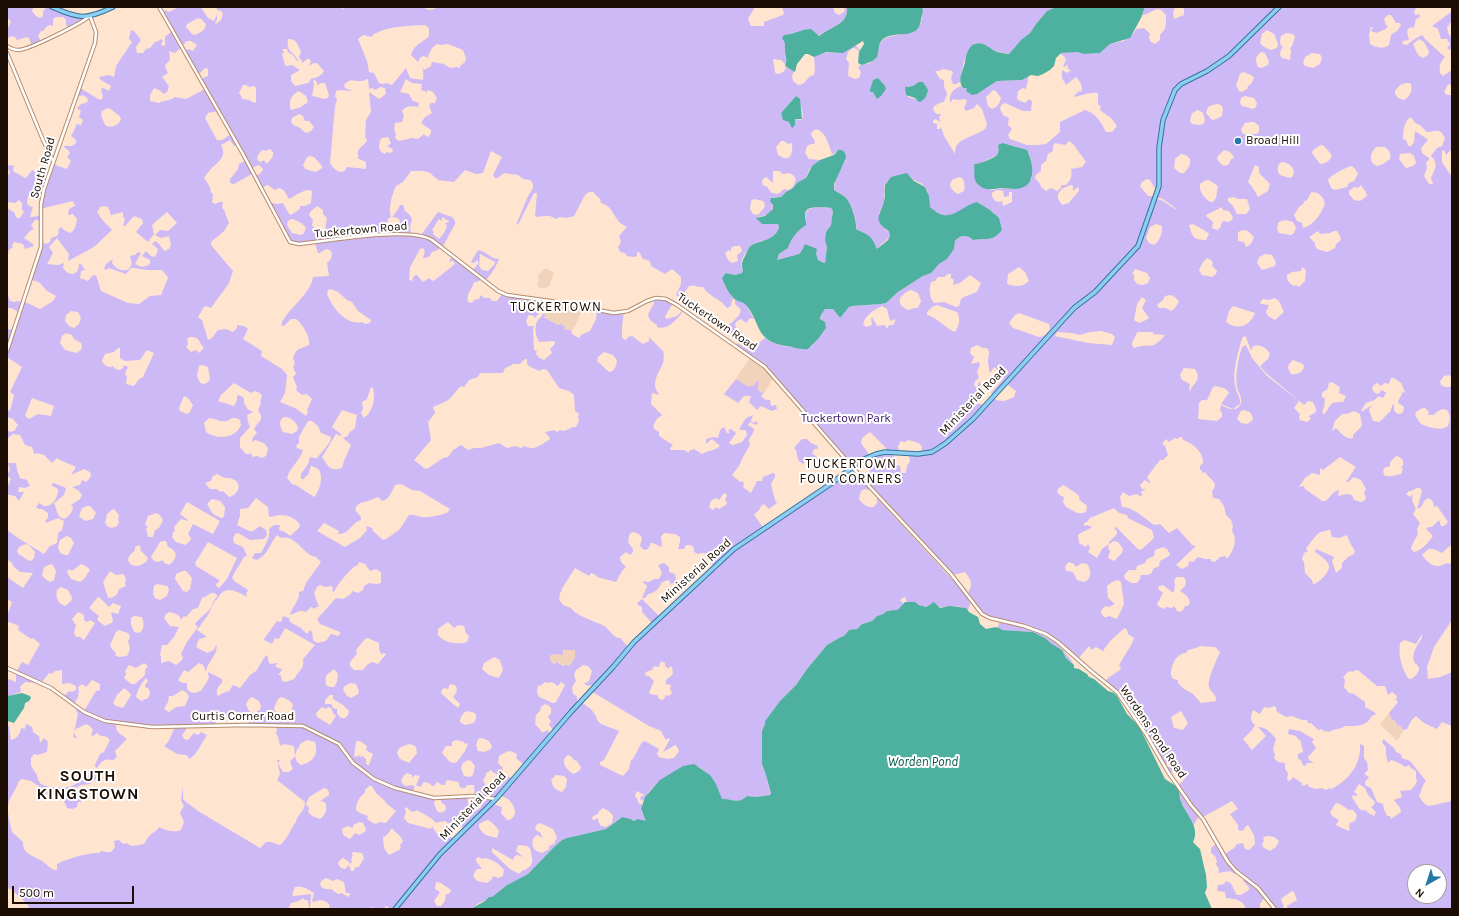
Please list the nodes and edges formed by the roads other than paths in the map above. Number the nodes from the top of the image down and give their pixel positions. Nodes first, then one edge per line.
1 (52, 7) edge
2 (113, 7) edge
3 (159, 7) edge
4 (1279, 7) edge
5 (90, 16) junction
6 (7, 46) edge
7 (7, 53) edge
8 (54, 161) junction
9 (7, 351) edge
10 (853, 467) junction
11 (7, 668) edge
12 (496, 799) junction
13 (395, 909) edge
14 (1275, 909) edge

1 - 5 main road
2 - 5 main road
3 - 10 street, Tuckertown Road
4 - 10 main road, Ministerial Road
5 - 6 street
5 - 8 street, South Road
7 - 8 street
8 - 9 street, South Road
10 - 12 main road, Ministerial Road
10 - 14 street, Wordens Pond Road
11 - 12 street, Curtis Corner Road
12 - 13 main road, Ministerial Road

